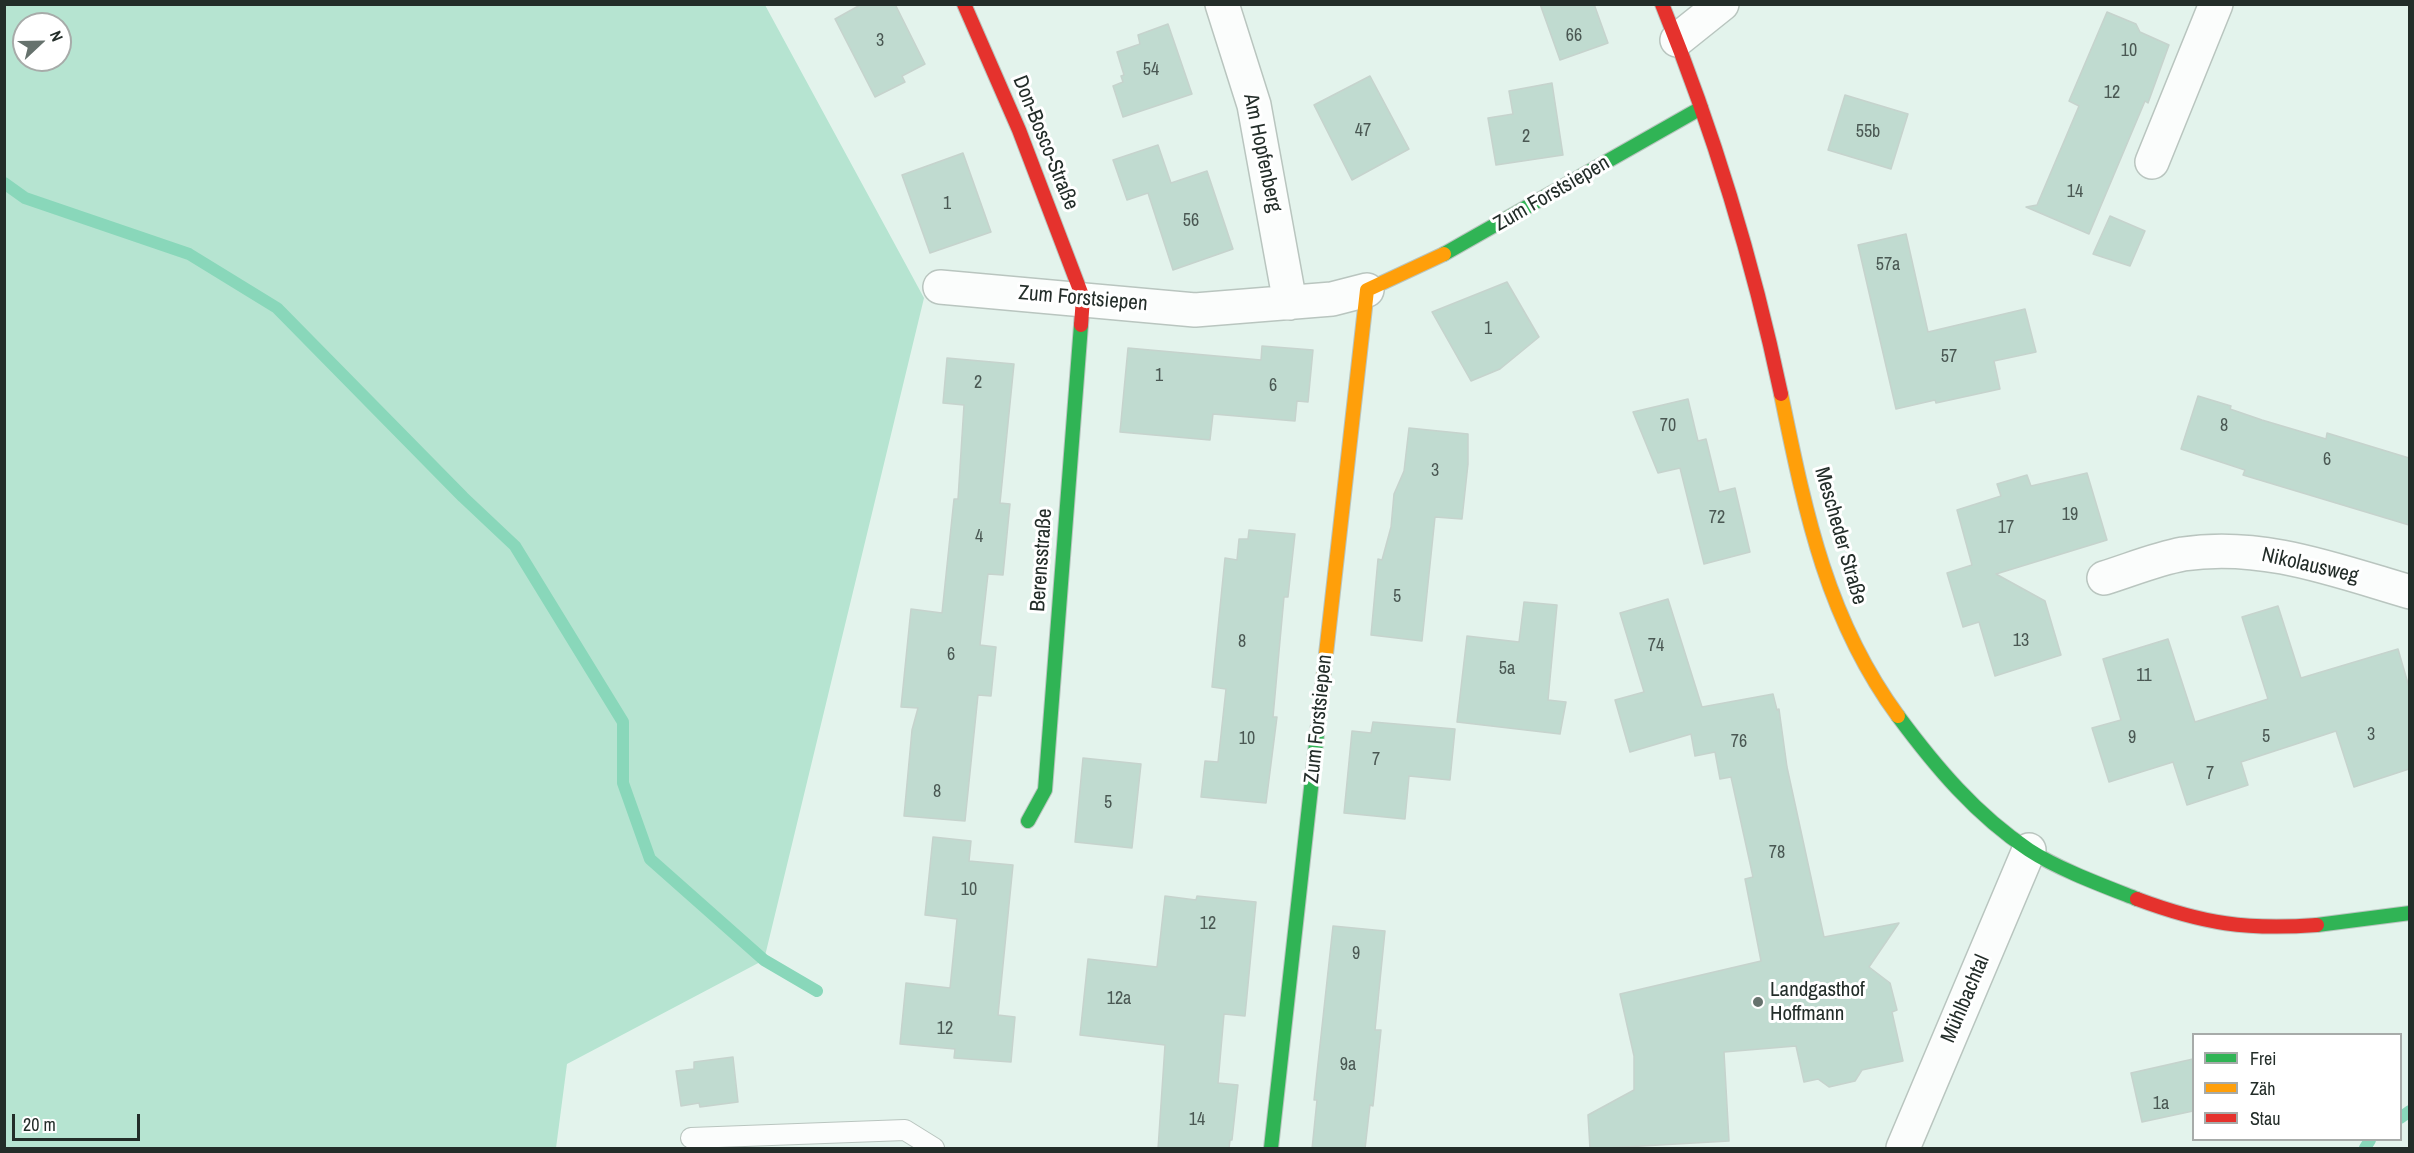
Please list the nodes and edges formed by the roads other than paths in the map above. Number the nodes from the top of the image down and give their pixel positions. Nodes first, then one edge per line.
1 (964, 4) edge
2 (1222, 4) edge
3 (1662, 4) edge
4 (1722, 4) edge
5 (2216, 4) edge
6 (1677, 40) junction
7 (1701, 108) junction
8 (2152, 162) dead end
9 (940, 287) dead end
10 (1367, 290) junction
11 (1083, 298) junction
12 (1290, 303) junction
13 (2103, 578) dead end
14 (2409, 592) edge
15 (1028, 821) dead end
16 (2029, 850) junction
17 (2409, 913) edge
18 (691, 1138) dead end
19 (934, 1149) edge
20 (1271, 1149) edge
21 (1903, 1149) edge

1 - 11 street, Don-Bosco-Straße
2 - 12 street, Am Hopfenberg
3 - 6 street, Mescheder Straße
4 - 6 street
5 - 8 street
6 - 7 street, Mescheder Straße
7 - 10 street, Zum Forstsiepen
7 - 16 street, Mescheder Straße
9 - 11 street, Zum Forstsiepen
10 - 12 street, Zum Forstsiepen
10 - 20 street, Zum Forstsiepen
11 - 12 street, Zum Forstsiepen
11 - 15 street, Berensstraße
13 - 14 street, Nikolausweg
16 - 17 street, Mescheder Straße
16 - 21 street, Mühlbachtal
18 - 19 lane

